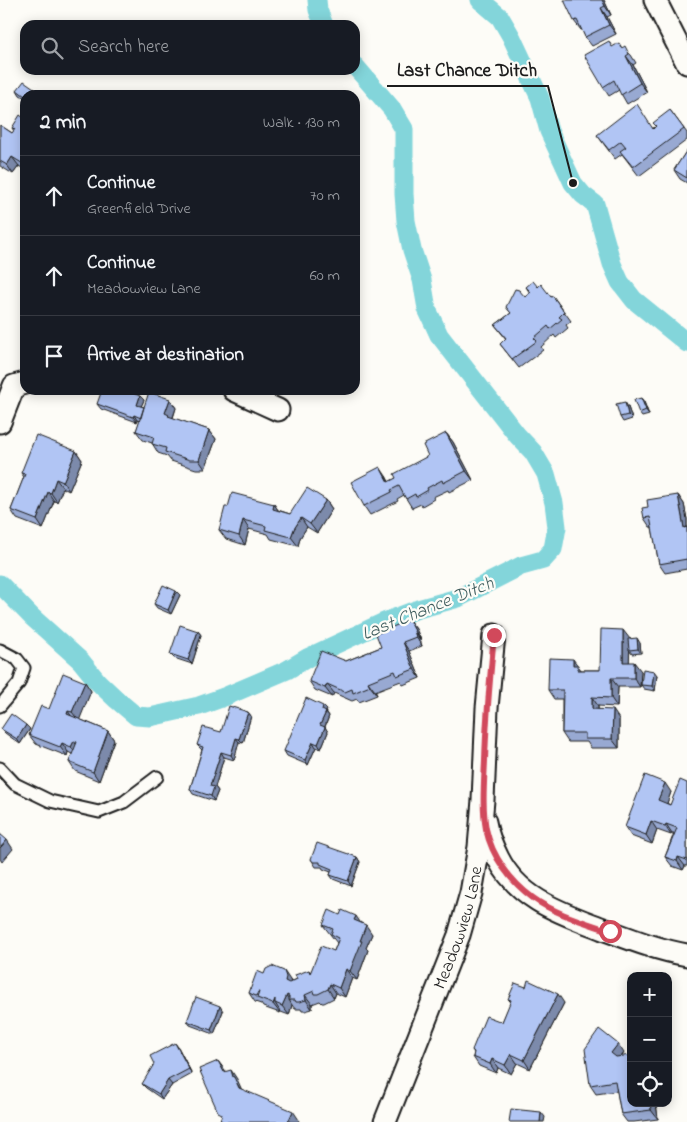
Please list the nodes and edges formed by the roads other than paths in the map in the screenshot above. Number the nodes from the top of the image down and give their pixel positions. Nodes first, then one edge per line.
1 (655, 0) edge
2 (687, 63) edge
3 (20, 384) edge
4 (245, 395) edge
5 (278, 410) dead end
6 (0, 422) edge
7 (494, 635) dead end
8 (0, 650) edge
9 (0, 706) edge
10 (0, 768) edge
11 (157, 777) dead end
12 (483, 800) junction
13 (687, 955) edge
14 (385, 1122) edge

1 - 2 street
3 - 6 street
4 - 5 street
7 - 12 street, Meadowview Lane
8 - 9 lane
10 - 11 lane
12 - 13 street
12 - 14 street, Meadowview Lane

